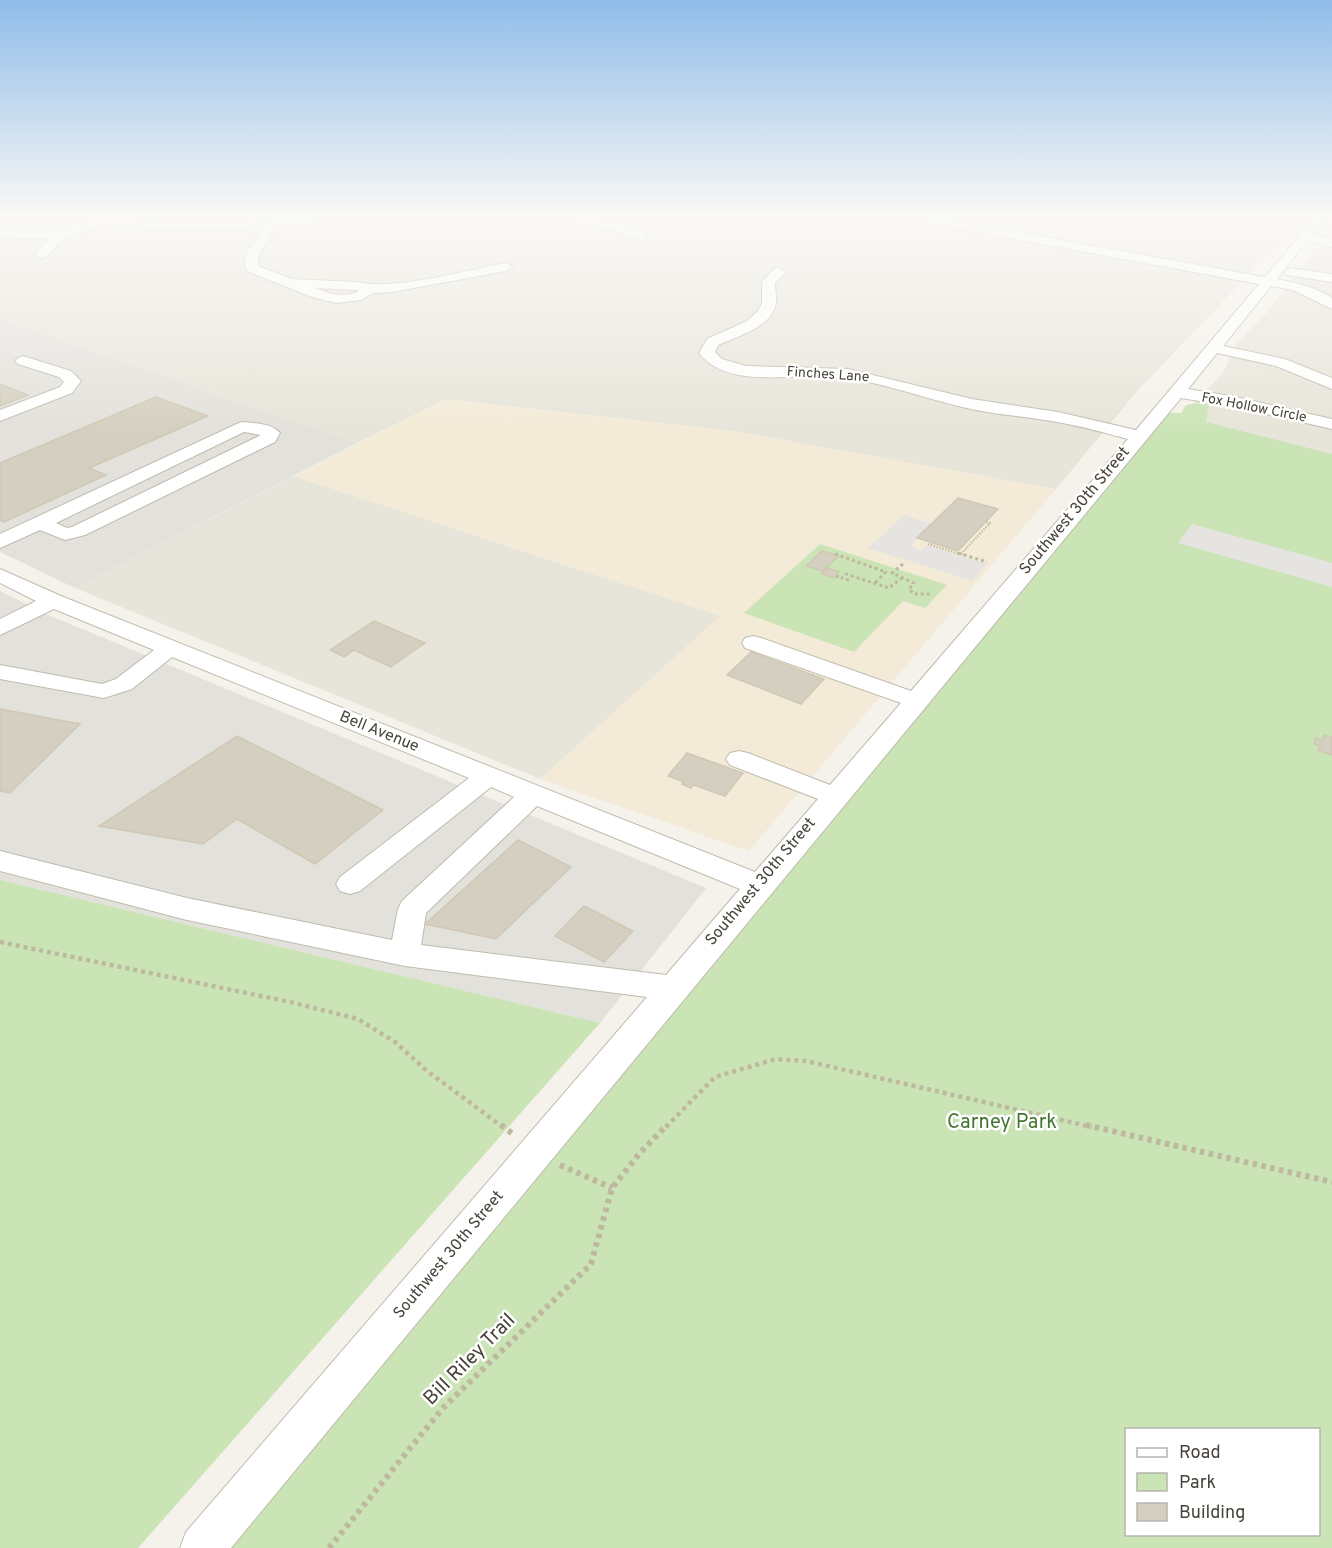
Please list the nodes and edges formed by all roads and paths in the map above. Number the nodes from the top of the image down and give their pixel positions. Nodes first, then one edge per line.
1 (307, 289) edge
2 (366, 289) edge
3 (769, 289) edge
4 (1261, 289) edge
5 (1306, 289) edge
6 (1332, 305) edge
7 (1212, 348) junction
8 (23, 361) dead end
9 (1332, 384) edge
10 (1177, 392) junction
11 (0, 417) edge
12 (1332, 424) edge
13 (1138, 436) junction
14 (986, 522) dead end
15 (40, 523) junction
16 (0, 542) edge
17 (928, 544) dead end
18 (835, 554) dead end
19 (961, 554) junction
20 (987, 562) dead end
21 (903, 564) dead end
22 (886, 572) junction
23 (892, 573) junction
24 (0, 575) edge
25 (836, 576) dead end
26 (842, 578) junction
27 (902, 578) junction
28 (849, 580) dead end
29 (874, 584) junction
30 (931, 594) dead end
31 (53, 601) junction
32 (0, 628) edge
33 (753, 643) dead end
34 (170, 648) junction
35 (0, 672) edge
36 (915, 700) junction
37 (739, 759) dead end
38 (488, 776) junction
39 (533, 794) junction
40 (834, 796) junction
41 (0, 861) edge
42 (350, 884) dead end
43 (759, 885) junction
44 (0, 942) edge
45 (405, 954) junction
46 (672, 988) junction
47 (536, 1152) junction
48 (1332, 1182) edge
49 (612, 1188) junction
50 (202, 1548) edge
51 (329, 1548) edge

1 - 2 street
3 - 13 street, Finches Lane
4 - 7 street, Southwest 30th Street
5 - 6 street
7 - 9 street
7 - 10 street, Southwest 30th Street
8 - 11 street
10 - 12 street, Fox Hollow Circle
10 - 13 street, Southwest 30th Street
13 - 36 street, Southwest 30th Street
14 - 19 path
15 - 15 street
15 - 16 street
17 - 19 path
18 - 22 path
19 - 20 path
21 - 23 path
22 - 23 path
22 - 29 path
23 - 27 path
24 - 31 street, Bell Avenue
25 - 26 path
26 - 28 path
26 - 29 path
27 - 29 path
27 - 30 path
31 - 32 street
31 - 34 street, Bell Avenue
33 - 36 street
34 - 35 street
34 - 38 street, Bell Avenue
36 - 40 street, Southwest 30th Street
37 - 40 street
38 - 39 street, Bell Avenue
38 - 42 street
39 - 43 street, Bell Avenue
39 - 45 street
40 - 43 street, Southwest 30th Street
41 - 45 street
43 - 46 street, Southwest 30th Street
44 - 47 path
45 - 46 street
46 - 47 street, Southwest 30th Street
47 - 49 path
47 - 50 street, Southwest 30th Street
48 - 49 path
49 - 51 path, Bill Riley Trail

